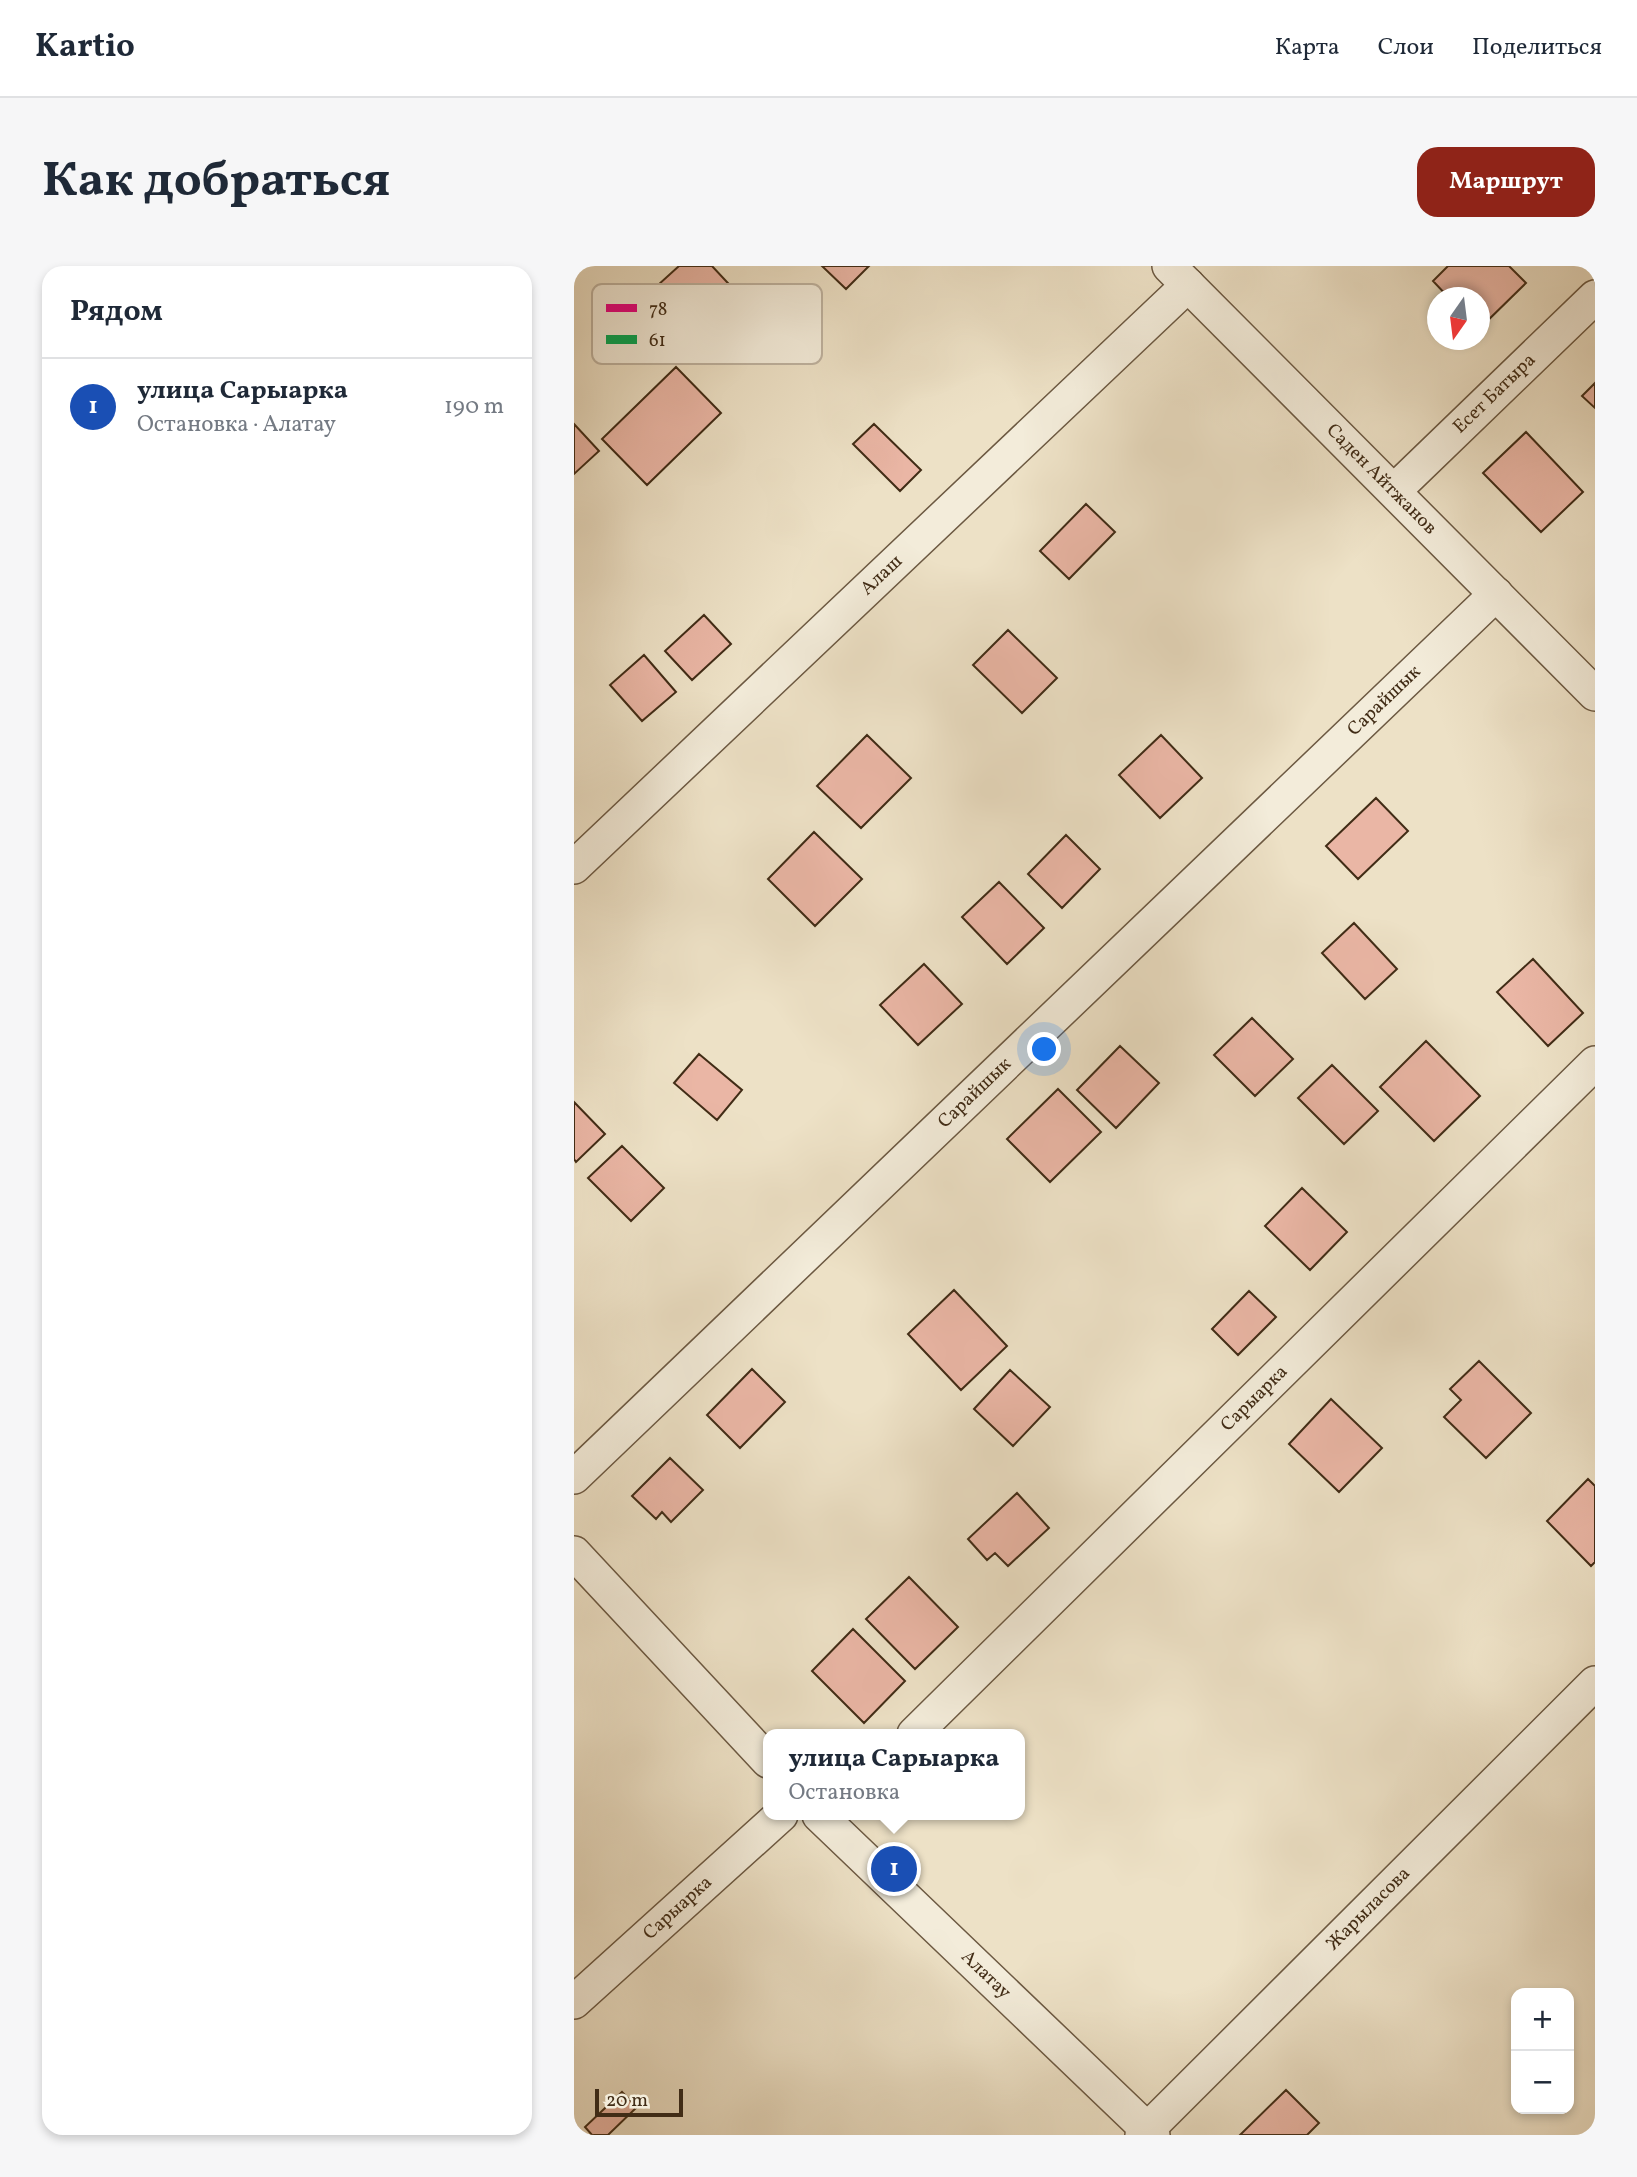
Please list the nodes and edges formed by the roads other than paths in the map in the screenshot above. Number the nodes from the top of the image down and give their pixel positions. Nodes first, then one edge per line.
1 (1178, 275) edge
2 (1595, 297) edge
3 (1394, 491) junction
4 (1496, 594) junction
5 (1595, 694) edge
6 (574, 867) edge
7 (1595, 1063) edge
8 (574, 1477) edge
9 (574, 1553) edge
10 (1595, 1683) edge
11 (919, 1729) edge
12 (763, 1756) edge
13 (774, 1820) edge
14 (829, 1820) edge
15 (574, 2002) edge
16 (1147, 2133) edge

1 - 3 street, Саден Айтжанов
1 - 6 street, Алаш
2 - 3 street, Есет Батыра
3 - 4 street, Саден Айтжанов
4 - 5 street, Саден Айтжанов
4 - 8 street, Сарайшык
7 - 11 street, Сарыарка
9 - 12 street
10 - 16 street, Жарыласова
13 - 15 street, Сарыарка
14 - 16 street, Алатау

